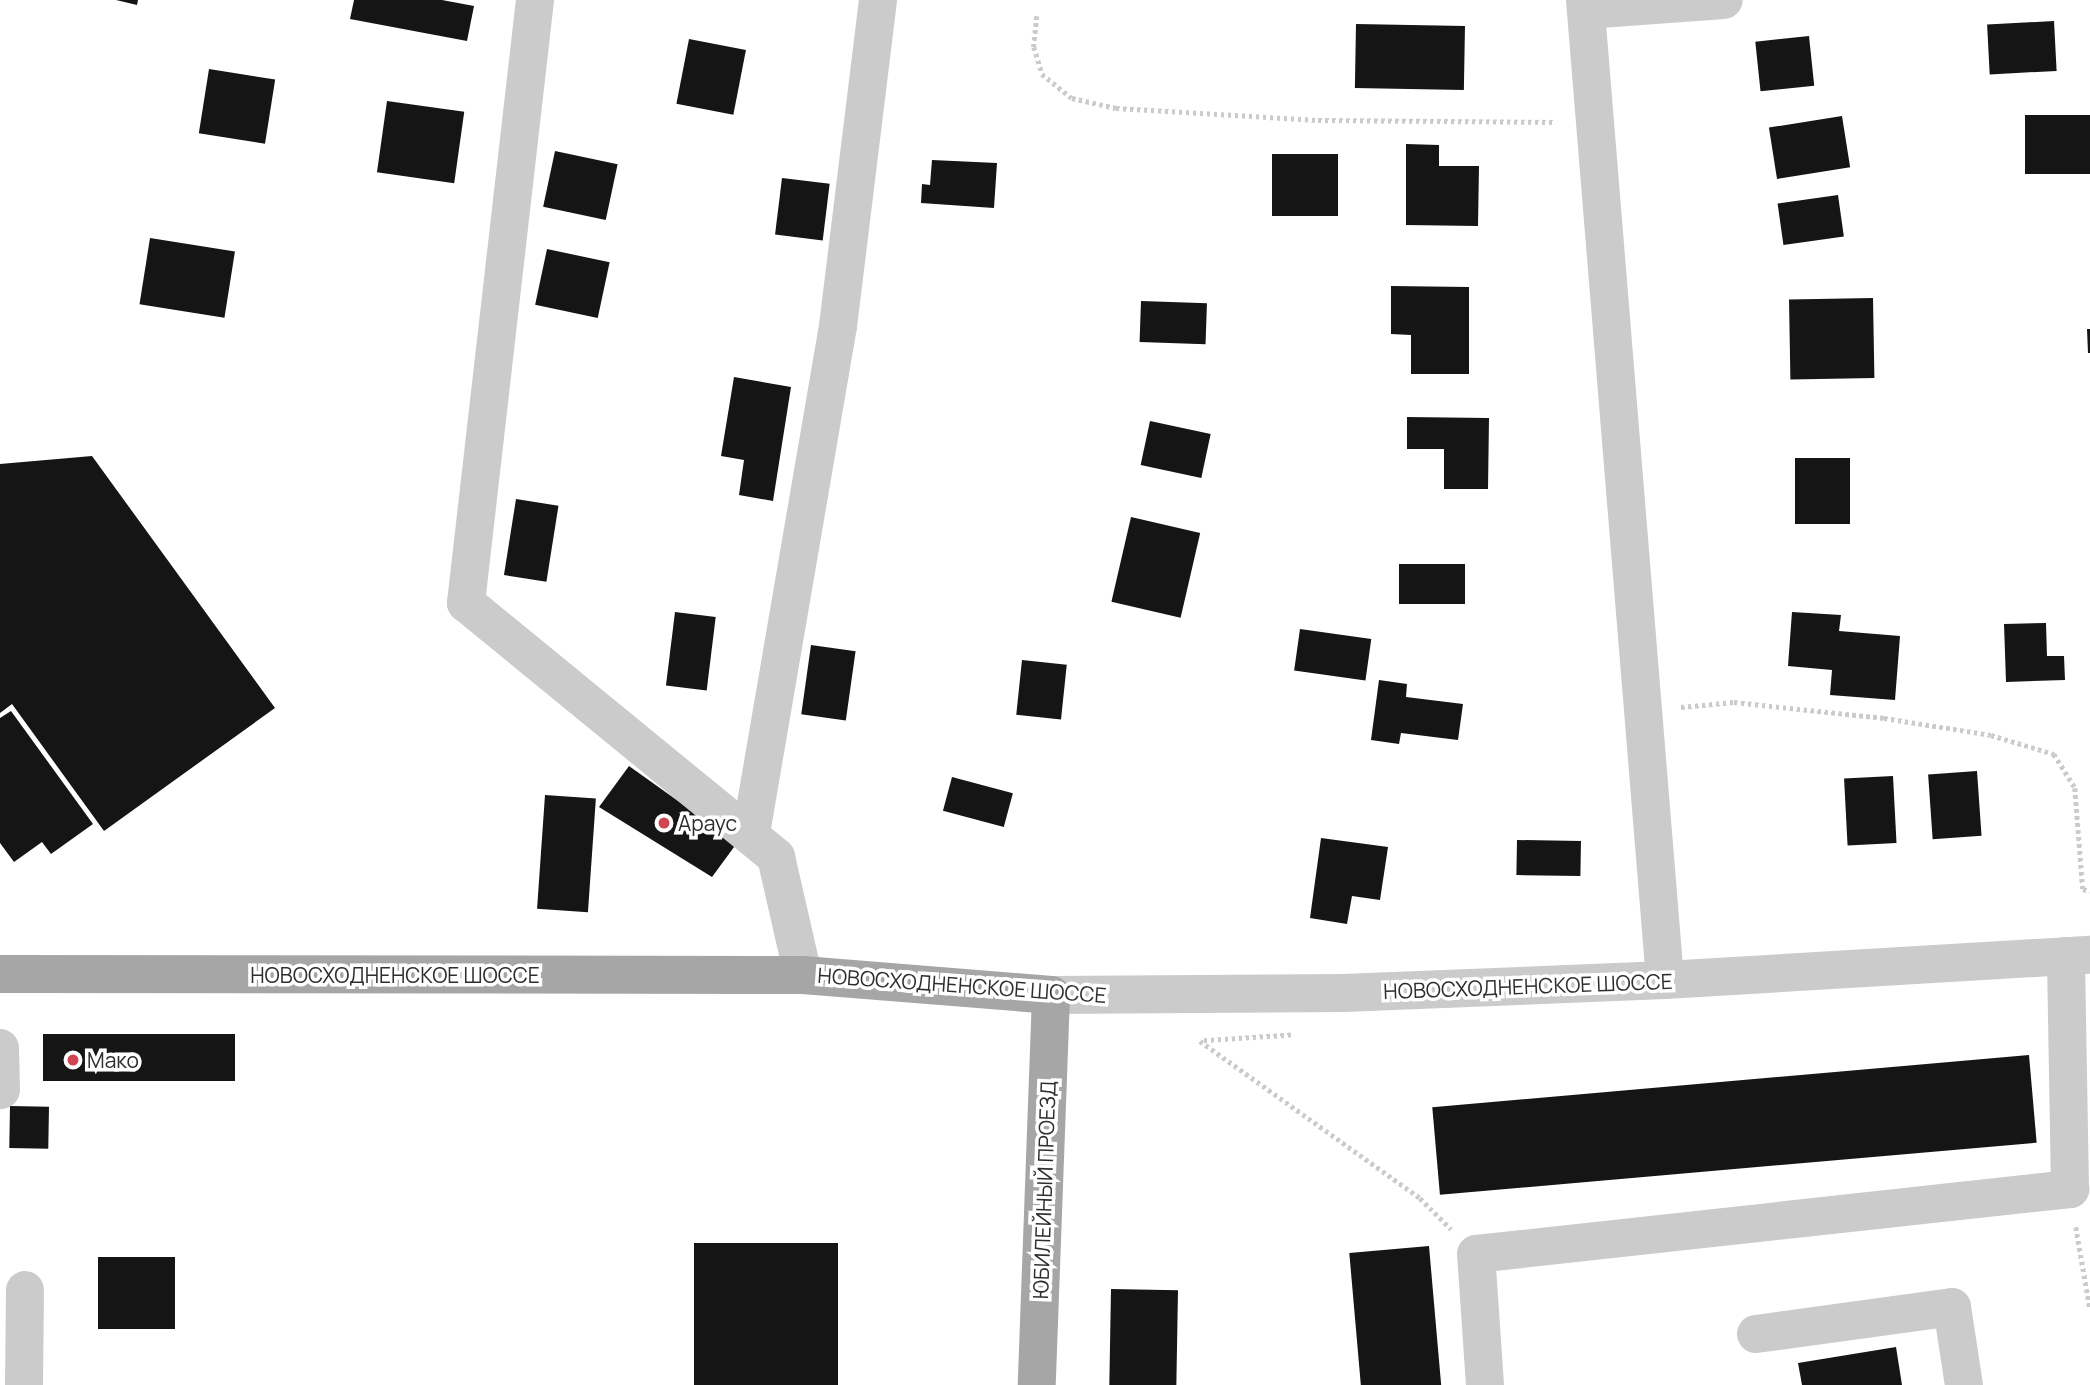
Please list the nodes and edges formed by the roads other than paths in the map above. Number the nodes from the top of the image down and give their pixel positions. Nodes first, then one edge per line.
1 (535, 0) edge
2 (878, 0) edge
3 (1724, 0) edge
4 (1586, 5) edge
5 (751, 833) junction
6 (2078, 955) edge
7 (0, 974) edge
8 (803, 975) junction
9 (1665, 980) junction
10 (1051, 995) junction
11 (0, 1046) edge
12 (1, 1090) edge
13 (25, 1290) dead end
14 (1756, 1334) dead end
15 (24, 1385) edge
16 (1037, 1385) edge
17 (1485, 1385) edge
18 (1964, 1385) edge

1 - 5 street
2 - 5 street
3 - 4 street
4 - 9 street
5 - 8 street
6 - 9 street, НОВОСХОДНЕНСКОЕ ШОССЕ
6 - 17 street
7 - 8 main road, НОВОСХОДНЕНСКОЕ ШОССЕ
8 - 10 main road, НОВОСХОДНЕНСКОЕ ШОССЕ
9 - 10 street, НОВОСХОДНЕНСКОЕ ШОССЕ
10 - 16 main road, ЮБИЛЕЙНЫЙ ПРОЕЗД
11 - 12 street
13 - 15 street
14 - 18 street

